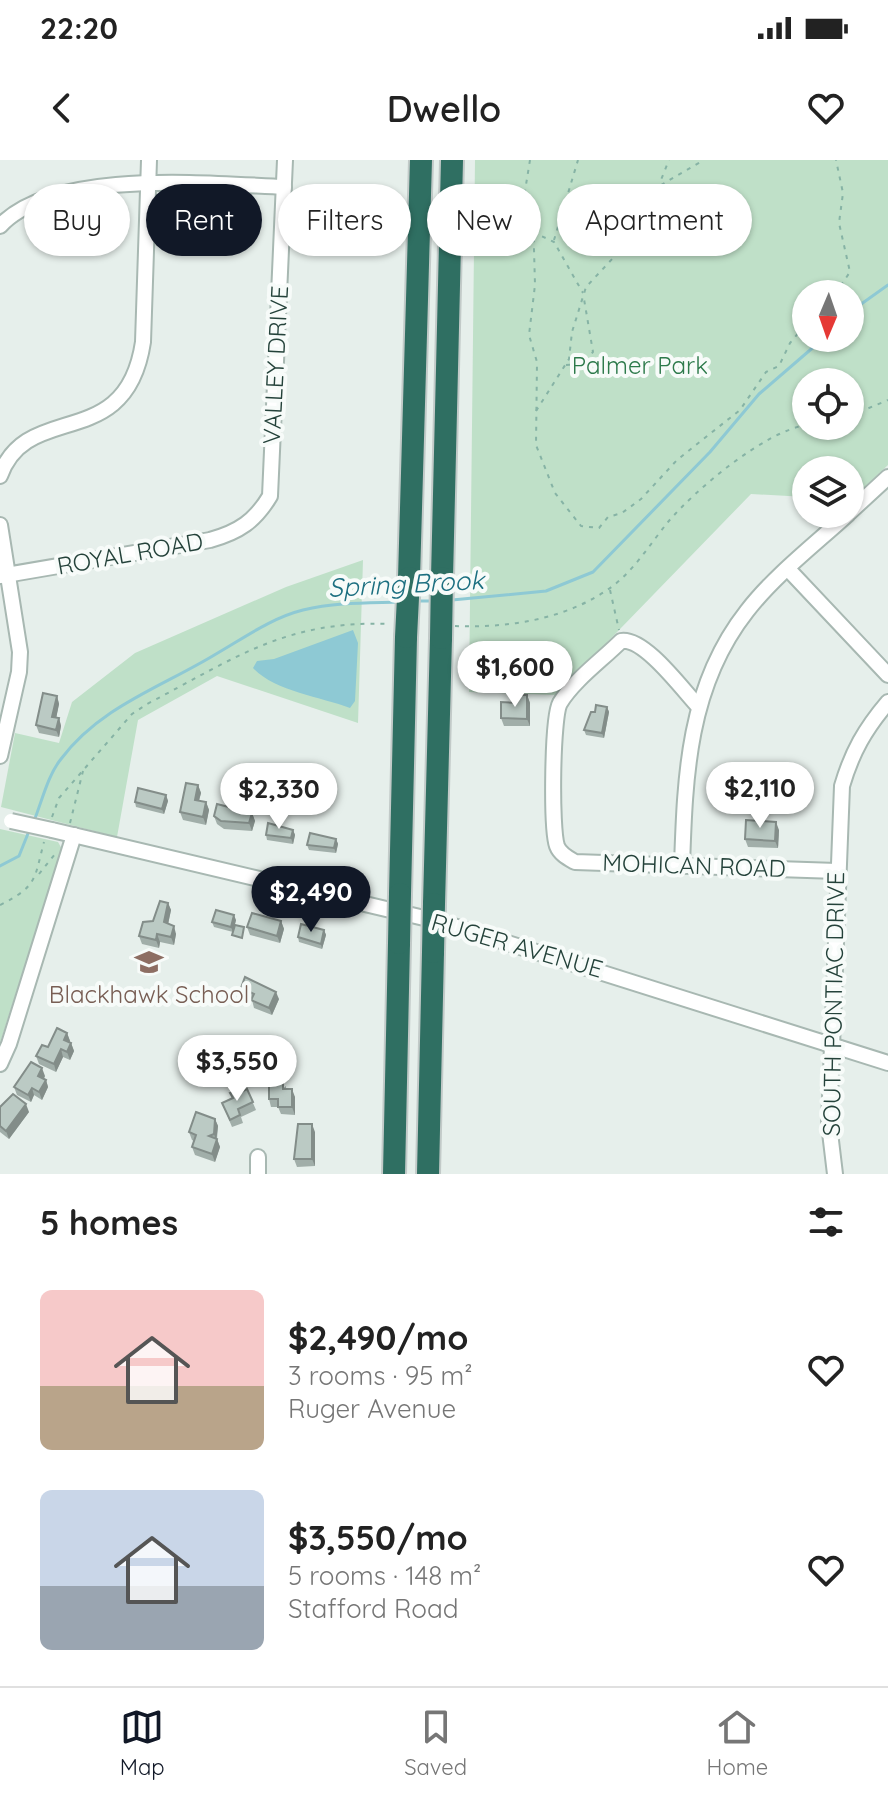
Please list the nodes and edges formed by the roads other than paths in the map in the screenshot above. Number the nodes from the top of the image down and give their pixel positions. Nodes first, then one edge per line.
1 (149, 160) edge
2 (285, 160) edge
3 (421, 160) edge
4 (452, 160) edge
5 (149, 182) junction
6 (284, 184) edge
7 (278, 187) edge
8 (0, 226) edge
9 (281, 256) edge
10 (0, 476) edge
11 (888, 477) edge
12 (864, 499) edge
13 (256, 518) joint
14 (0, 525) edge
15 (833, 528) edge
16 (788, 569) junction
17 (4, 576) edge
18 (888, 675) edge
19 (888, 702) edge
20 (698, 706) junction
21 (0, 756) edge
22 (6, 820) edge
23 (74, 835) junction
24 (682, 866) junction
25 (837, 871) junction
26 (833, 1044) junction
27 (888, 1063) edge
28 (0, 1064) edge
29 (258, 1157) dead end
30 (258, 1174) edge
31 (394, 1174) edge
32 (428, 1174) edge
33 (835, 1174) edge

1 - 5 street
2 - 6 street, VALLEY DRIVE
3 - 31 highway, bridge
4 - 32 highway, bridge
5 - 7 street
5 - 8 street
5 - 10 street
9 - 13 street, VALLEY DRIVE
11 - 12 street
13 - 17 street, ROYAL ROAD
14 - 17 street
15 - 16 street
16 - 18 street
16 - 20 street
17 - 21 street
19 - 25 street, SOUTH PONTIAC DRIVE
20 - 24 street
20 - 24 street, MOHICAN ROAD
22 - 23 street, RUGER AVENUE, bridge
23 - 26 street, RUGER AVENUE
23 - 28 street
24 - 25 street, MOHICAN ROAD
25 - 26 street, SOUTH PONTIAC DRIVE
26 - 27 street, RUGER AVENUE
26 - 33 street, SOUTH PONTIAC DRIVE
29 - 30 street

